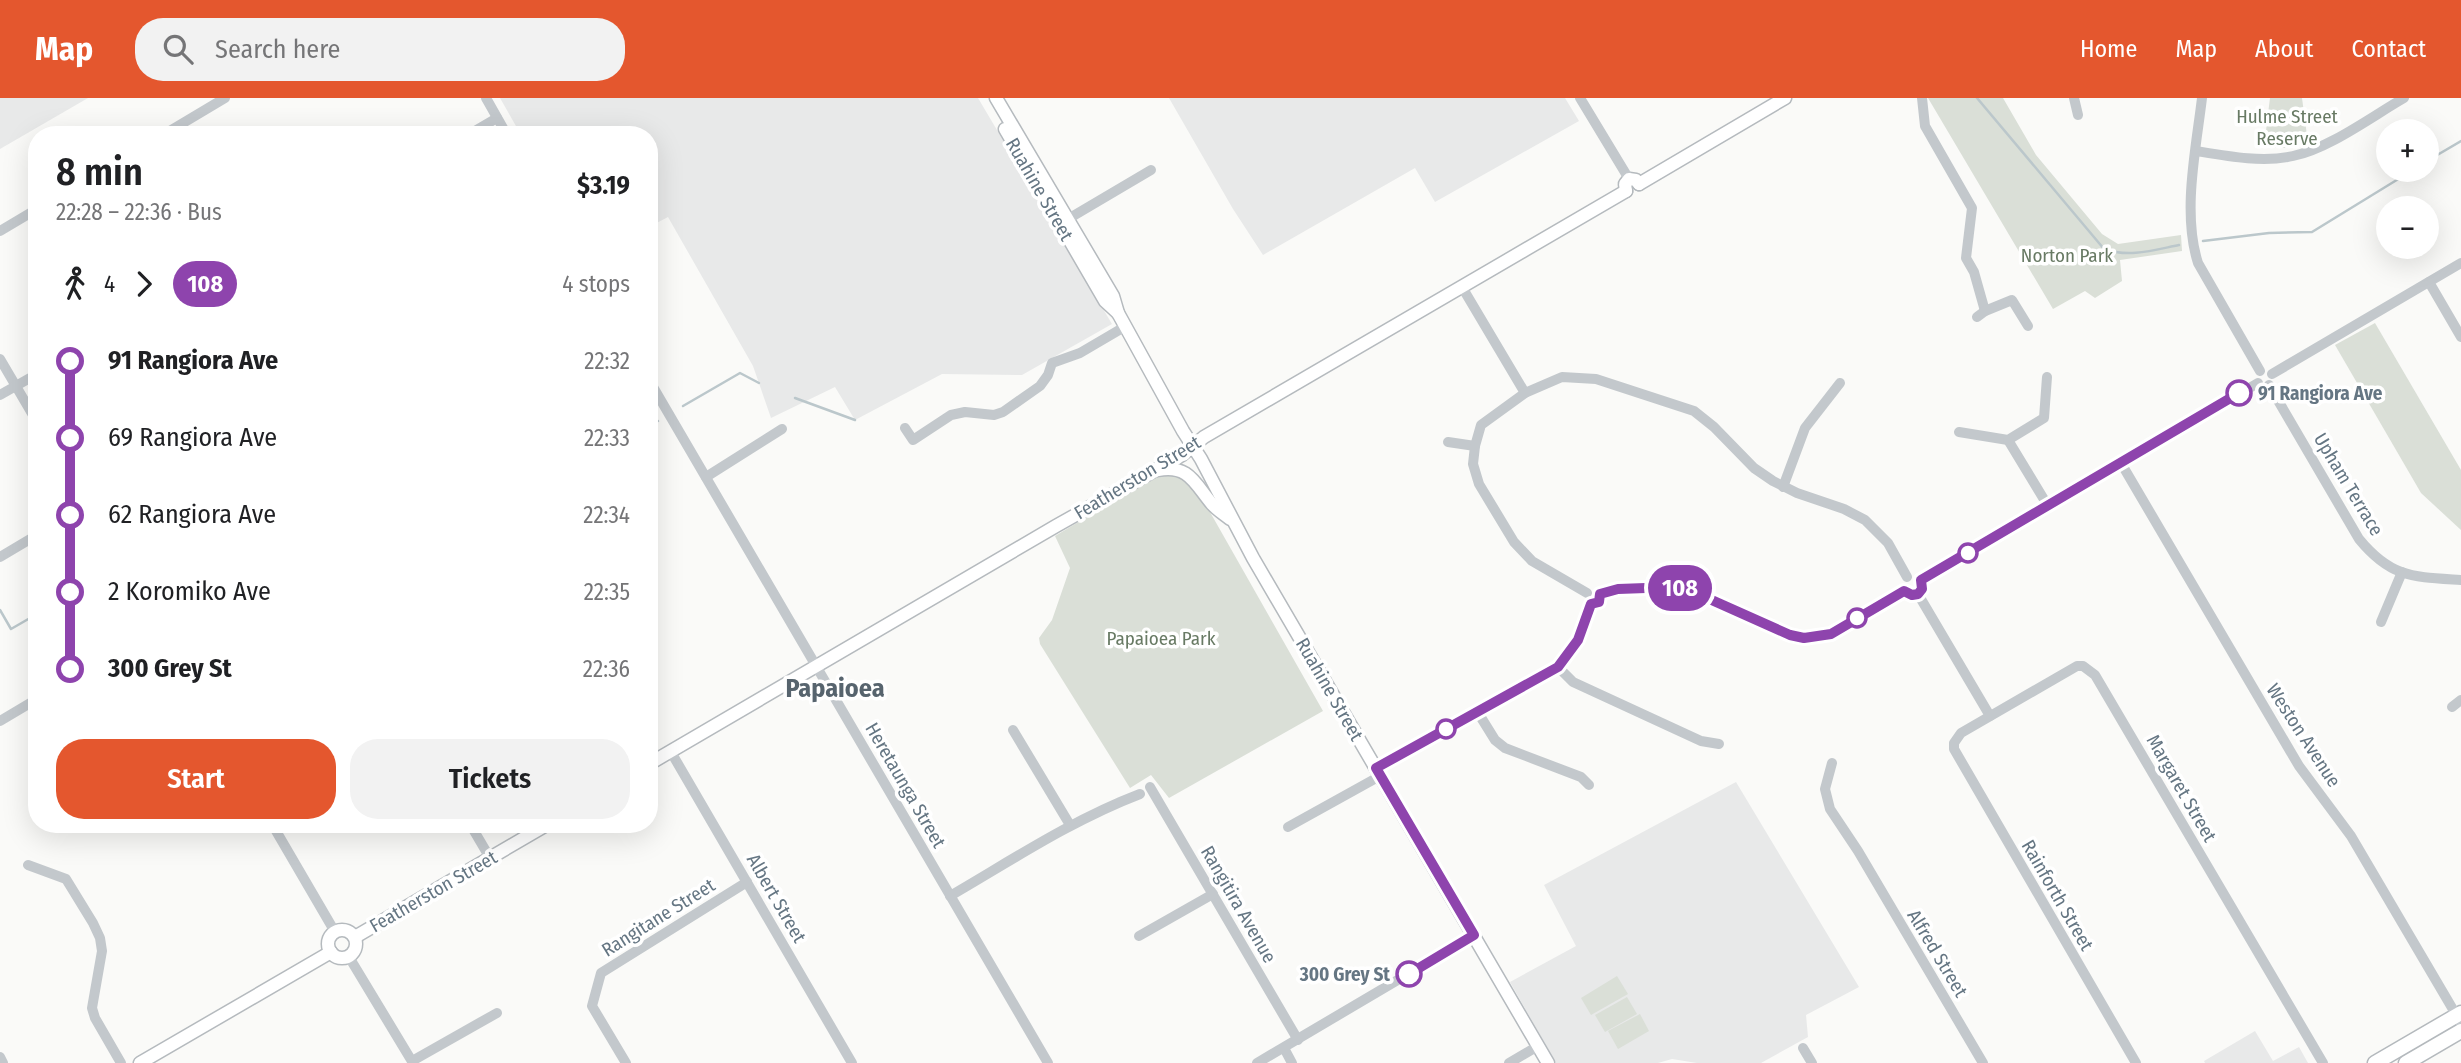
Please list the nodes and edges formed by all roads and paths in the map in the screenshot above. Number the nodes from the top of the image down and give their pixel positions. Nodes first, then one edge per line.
1 (225, 98) edge
2 (486, 98) edge
3 (987, 98) edge
4 (996, 98) edge
5 (1580, 98) edge
6 (1785, 98) edge
7 (1922, 98) edge
8 (2074, 98) edge
9 (2202, 98) edge
10 (2404, 98) edge
11 (2078, 115) dead end
12 (498, 118) junction
13 (178, 126) edge
14 (484, 126) edge
15 (502, 126) edge
16 (2196, 151) junction
17 (1151, 170) dead end
18 (1631, 185) junction
19 (28, 214) edge
20 (1068, 219) junction
21 (0, 230) edge
22 (2461, 263) edge
23 (2429, 282) junction
24 (1462, 287) junction
25 (1118, 313) junction
26 (1126, 326) junction
27 (2028, 326) dead end
28 (2461, 337) edge
29 (0, 359) edge
30 (2260, 371) junction
31 (2272, 374) junction
32 (2047, 377) dead end
33 (28, 379) edge
34 (1840, 383) dead end
35 (2258, 383) junction
36 (2269, 385) junction
37 (16, 386) junction
38 (1525, 393) junction
39 (0, 395) edge
40 (658, 395) edge
41 (28, 407) edge
42 (905, 428) dead end
43 (782, 429) dead end
44 (1959, 432) dead end
45 (2008, 440) junction
46 (1448, 442) dead end
47 (1192, 446) junction
48 (1475, 446) junction
49 (2121, 463) junction
50 (1154, 471) junction
51 (706, 477) junction
52 (1783, 487) junction
53 (2048, 506) junction
54 (1234, 521) junction
55 (28, 540) edge
56 (0, 556) edge
57 (2402, 572) junction
58 (1907, 576) junction
59 (1921, 580) junction
60 (2461, 580) edge
61 (1904, 591) junction
62 (1587, 593) junction
63 (1600, 594) junction
64 (1918, 594) junction
65 (1591, 604) junction
66 (2381, 622) dead end
67 (816, 667) junction
68 (1558, 667) junction
69 (2461, 700) edge
70 (28, 704) edge
71 (2452, 707) dead end
72 (1478, 711) junction
73 (1990, 716) junction
74 (0, 720) edge
75 (1013, 730) dead end
76 (1954, 743) joint
77 (1719, 744) dead end
78 (671, 752) junction
79 (658, 759) edge
80 (1832, 763) dead end
81 (1378, 772) junction
82 (1589, 785) dead end
83 (1150, 787) dead end
84 (1140, 794) dead end
85 (1070, 825) junction
86 (1288, 827) dead end
87 (277, 833) edge
88 (475, 833) edge
89 (533, 833) edge
90 (490, 858) junction
91 (28, 866) dead end
92 (747, 882) junction
93 (1213, 894) junction
94 (950, 897) junction
95 (335, 932) junction
96 (1474, 935) junction
97 (1139, 936) dead end
98 (355, 937) junction
99 (331, 952) junction
100 (349, 957) junction
101 (498, 1013) dead end
102 (2460, 1017) edge
103 (2461, 1031) edge
104 (1298, 1040) junction
105 (1538, 1046) junction
106 (1284, 1048) junction
107 (1803, 1048) dead end
108 (0, 1057) edge
109 (162, 1057) edge
110 (413, 1062) edge
111 (3, 1063) edge
112 (121, 1063) edge
113 (140, 1063) edge
114 (626, 1063) edge
115 (852, 1063) edge
116 (1048, 1063) edge
117 (1257, 1063) edge
118 (1292, 1063) edge
119 (1509, 1063) edge
120 (1548, 1063) edge
121 (1812, 1063) edge
122 (1983, 1063) edge
123 (2136, 1063) edge
124 (2323, 1063) edge
125 (2375, 1063) edge
126 (2406, 1063) edge

1 - 13 street
2 - 12 street
3 - 25 main road, Ruahine Street
4 - 20 main road, Ruahine Street
5 - 18 street
6 - 18 main road, Featherston Street
7 - 27 street
8 - 11 street
9 - 16 street
10 - 16 street
12 - 14 street
12 - 15 street
16 - 30 street
17 - 20 street
18 - 24 main road, Featherston Street
19 - 21 street
20 - 25 main road, Ruahine Street
22 - 23 street
23 - 28 street
23 - 31 street
24 - 38 street
24 - 47 main road, Featherston Street
25 - 26 main road, Ruahine Street
26 - 42 street
26 - 47 main road, Ruahine Street
29 - 37 street
30 - 31 street
30 - 35 street
31 - 36 street
32 - 45 street
33 - 37 street
34 - 52 street
35 - 36 street
35 - 49 street
36 - 57 street, Upham Terrace
37 - 39 street
37 - 41 street
38 - 48 street
38 - 52 street
40 - 51 street, Heretaunga Street
43 - 51 street
44 - 45 street
45 - 53 street
46 - 48 street
47 - 50 main road, Featherston Street
47 - 54 main road, Ruahine Street
48 - 62 street
49 - 53 street
49 - 102 street, Weston Avenue
50 - 54 main road
50 - 67 main road, Featherston Street
51 - 67 street, Heretaunga Street
52 - 58 street
53 - 59 street
54 - 81 main road, Ruahine Street
55 - 56 street
57 - 60 street, Upham Terrace
57 - 66 street
58 - 59 street
58 - 61 street
59 - 64 street
61 - 63 street
61 - 64 street
62 - 63 street
62 - 65 street
63 - 65 street
64 - 73 street
65 - 68 street
67 - 78 main road, Featherston Street
67 - 94 street, Heretaunga Street
68 - 72 street
68 - 77 street
69 - 71 street
70 - 74 street
72 - 81 street
72 - 82 street
73 - 76 street, Margaret Street
73 - 124 street, Margaret Street
75 - 85 street
76 - 123 street, Rainforth Street
78 - 79 main road, Featherston Street
78 - 92 street, Albert Street
80 - 122 street, Alfred Street
81 - 86 street
81 - 96 main road, Ruahine Street
83 - 93 street, Rangitira Avenue
84 - 85 street
85 - 94 street
87 - 95 street
88 - 90 street
89 - 90 main road, Featherston Street
90 - 98 main road, Featherston Street
91 - 112 street
92 - 114 street, Rangitane Street
92 - 115 street, Albert Street
93 - 97 street
93 - 104 street, Rangitira Avenue
94 - 116 street, Heretaunga Street
95 - 98 main road
95 - 99 main road
96 - 104 street
96 - 105 main road, Ruahine Street
98 - 100 main road
99 - 100 main road
99 - 109 main road
100 - 110 street
101 - 110 street
102 - 125 highway
103 - 126 highway
104 - 106 street
105 - 119 street
105 - 120 main road, Ruahine Street
106 - 117 street
106 - 118 street
107 - 121 street
108 - 111 street
109 - 113 main road

